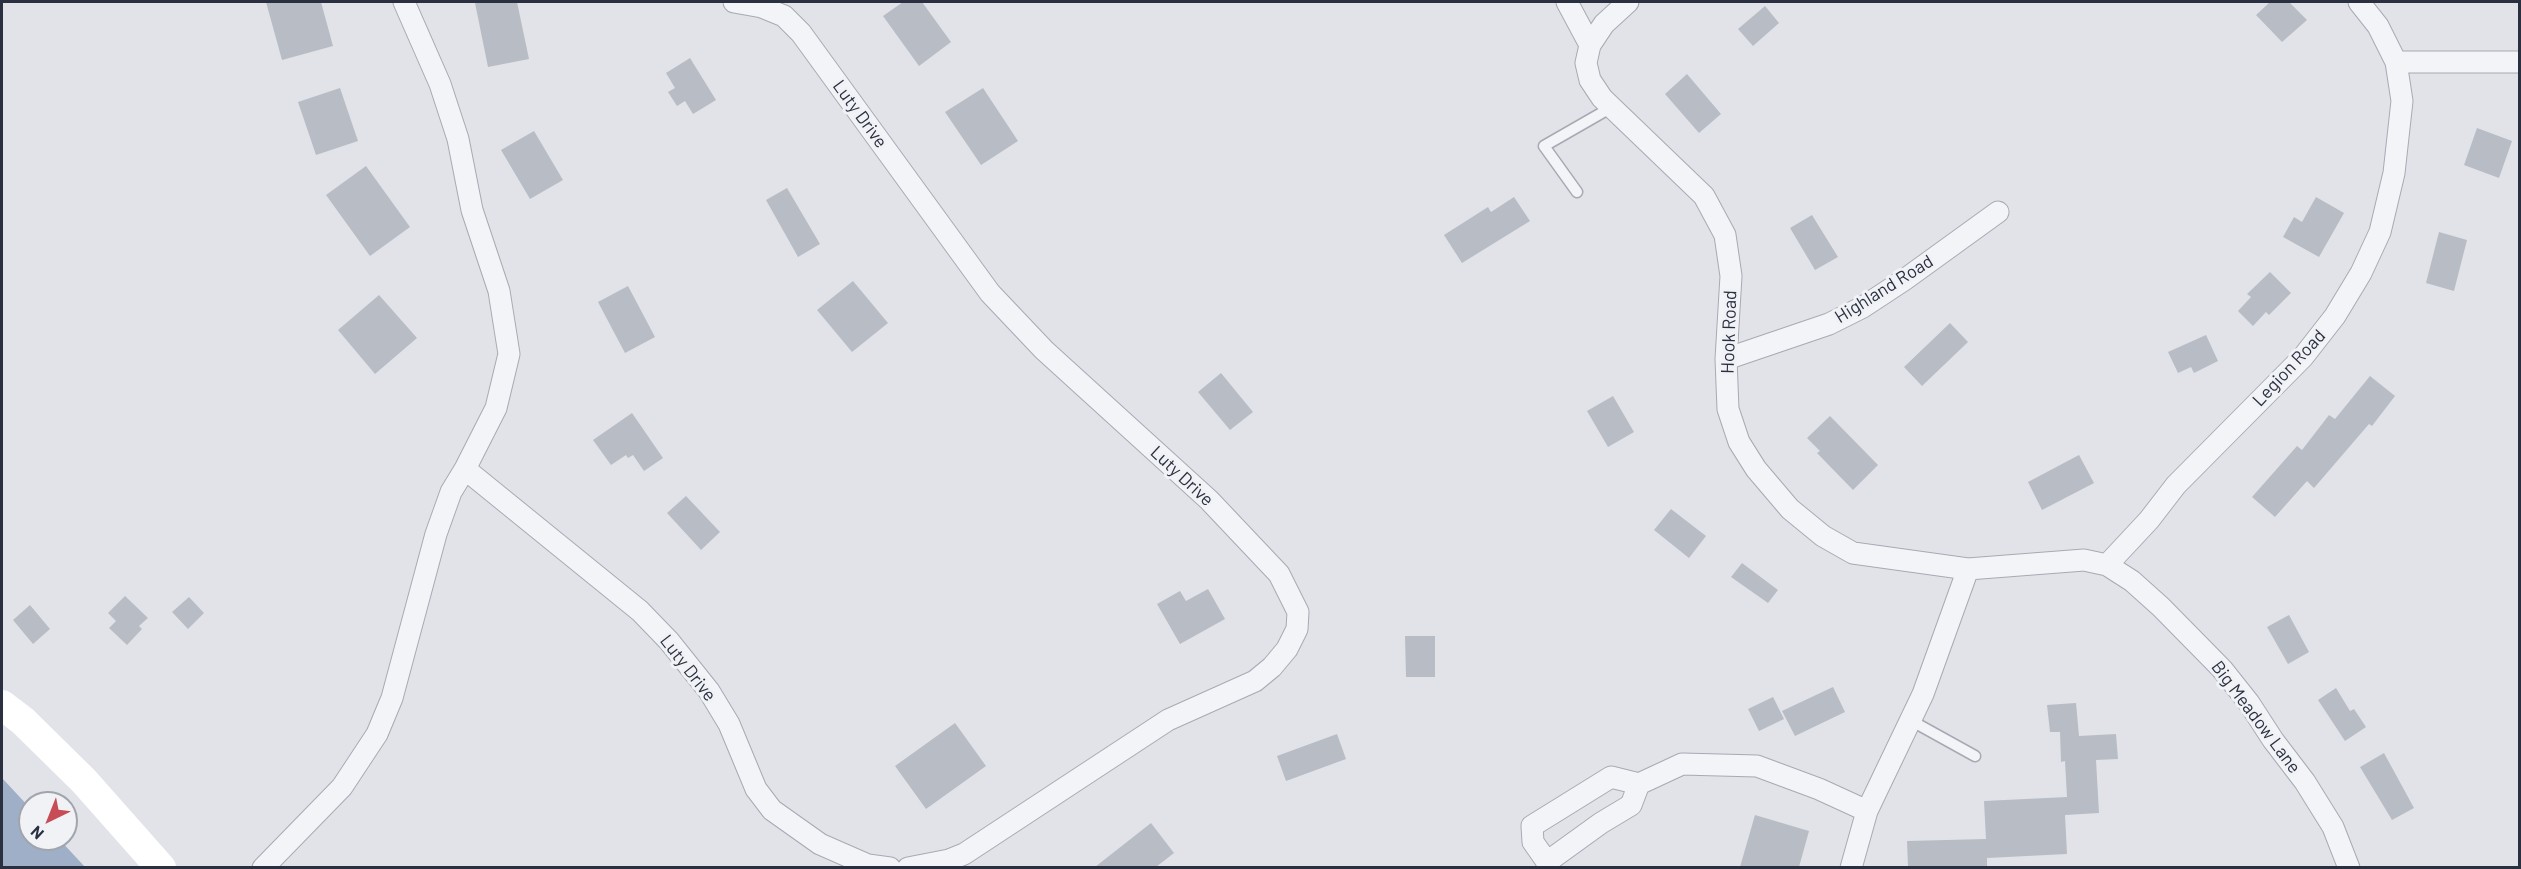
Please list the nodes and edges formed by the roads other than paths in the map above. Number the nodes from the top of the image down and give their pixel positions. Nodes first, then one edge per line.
1 (404, 2) edge
2 (734, 2) edge
3 (1567, 2) edge
4 (1628, 2) edge
5 (2359, 2) edge
6 (1590, 45) junction
7 (2396, 62) junction
8 (2520, 62) edge
9 (1612, 107) junction
10 (1577, 192) dead end
11 (1998, 212) dead end
12 (1726, 359) junction
13 (465, 469) junction
14 (2107, 565) junction
15 (1968, 569) junction
16 (2, 705) edge
17 (1910, 720) junction
18 (1975, 756) dead end
19 (1639, 784) junction
20 (1867, 811) junction
21 (1547, 865) edge
22 (161, 867) edge
23 (262, 867) edge
24 (890, 867) edge
25 (908, 867) edge
26 (1851, 867) edge
27 (2349, 867) edge

1 - 13 street
2 - 25 street, Luty Drive
3 - 6 street
4 - 6 street
5 - 7 street, Legion Road
6 - 9 street, Hook Road
7 - 8 street
7 - 14 street, Legion Road
9 - 10 lane
9 - 12 street, Hook Road
11 - 12 street, Highland Road
12 - 15 street, Hook Road
13 - 23 street
13 - 24 street, Luty Drive
14 - 15 street
14 - 27 street, Big Meadow Lane
15 - 17 street
16 - 22 street
17 - 18 lane
17 - 20 street
19 - 20 street
19 - 21 street
19 - 21 street
20 - 26 street

